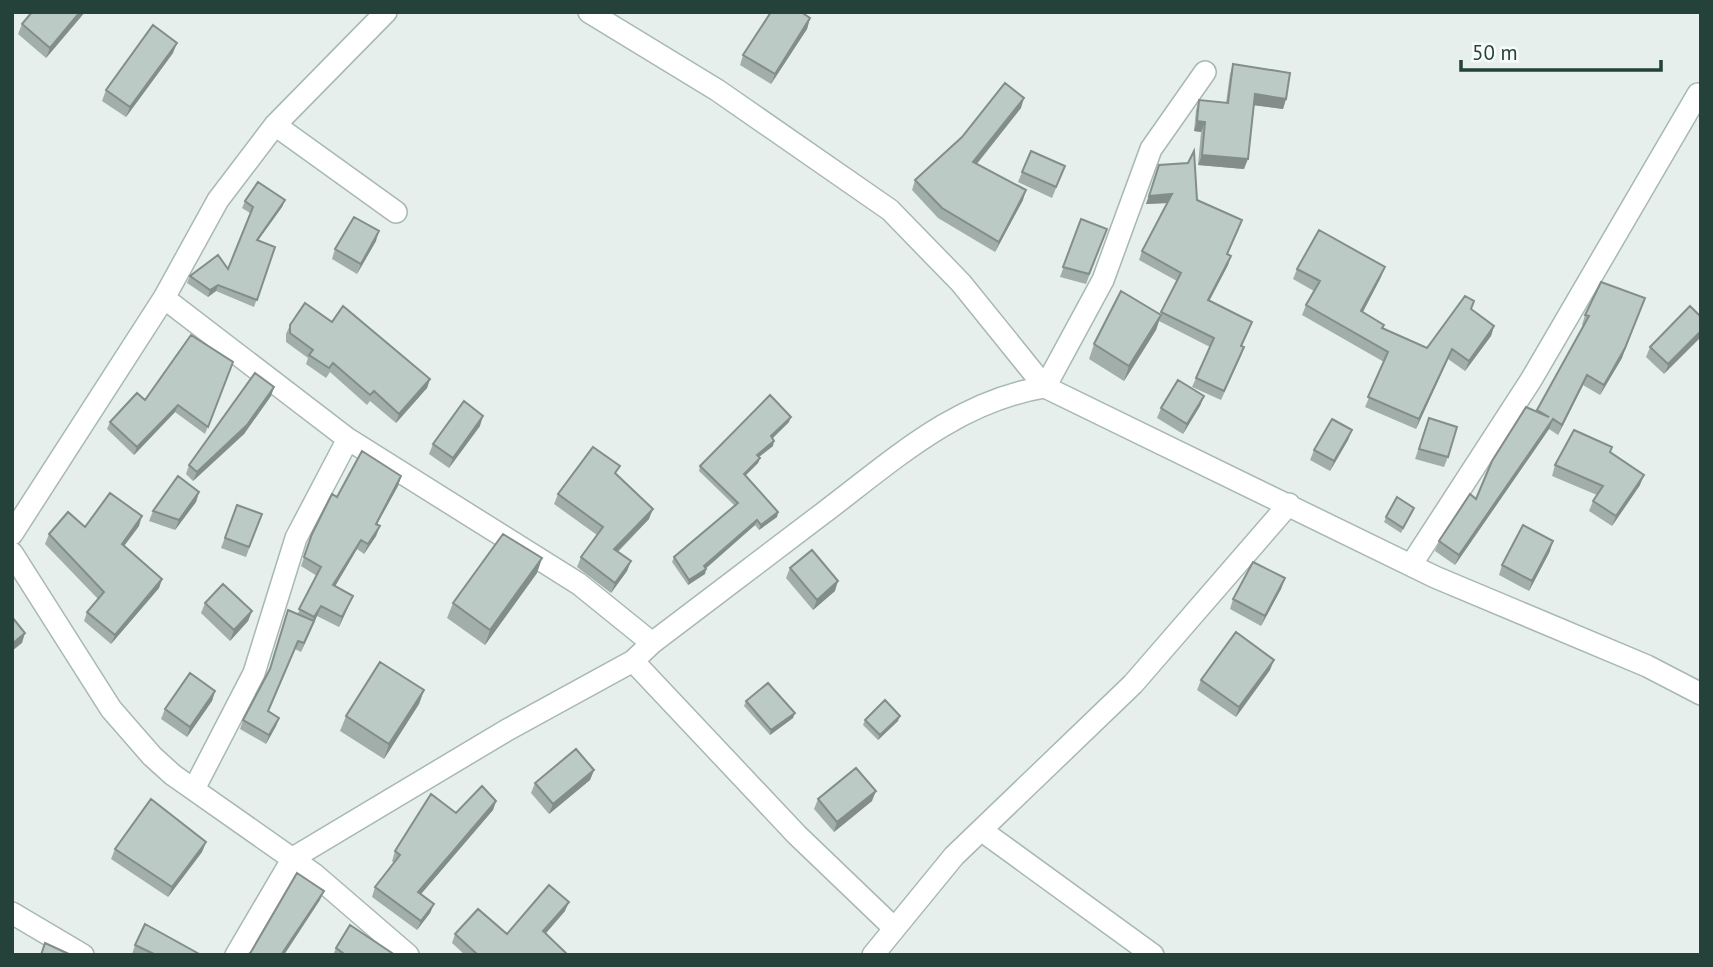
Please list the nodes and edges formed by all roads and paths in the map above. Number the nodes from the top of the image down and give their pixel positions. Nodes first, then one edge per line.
1 (386, 12) edge
2 (589, 12) edge
3 (1205, 72) dead end
4 (1698, 94) dead end
5 (275, 125) junction
6 (396, 212) dead end
7 (164, 298) junction
8 (1045, 387) junction
9 (348, 439) junction
10 (1289, 504) junction
11 (12, 534) edge
12 (12, 553) edge
13 (1411, 565) junction
14 (652, 643) junction
15 (633, 661) junction
16 (1701, 694) edge
17 (194, 789) junction
18 (981, 830) junction
19 (293, 858) junction
20 (12, 913) edge
21 (894, 928) junction
22 (83, 955) edge
23 (236, 955) edge
24 (408, 955) edge
25 (873, 955) edge
26 (1153, 955) edge

1 - 5 street
2 - 8 street
3 - 8 street
4 - 13 street
5 - 6 street
5 - 7 street
7 - 9 street
7 - 11 street
8 - 10 street
8 - 14 street
9 - 14 street
9 - 17 street
10 - 13 street
10 - 18 street
12 - 17 street
13 - 16 street
14 - 15 street
15 - 19 street
15 - 21 street
17 - 19 street
18 - 21 street
18 - 26 street
19 - 23 street
19 - 24 street
20 - 22 street
21 - 25 street

